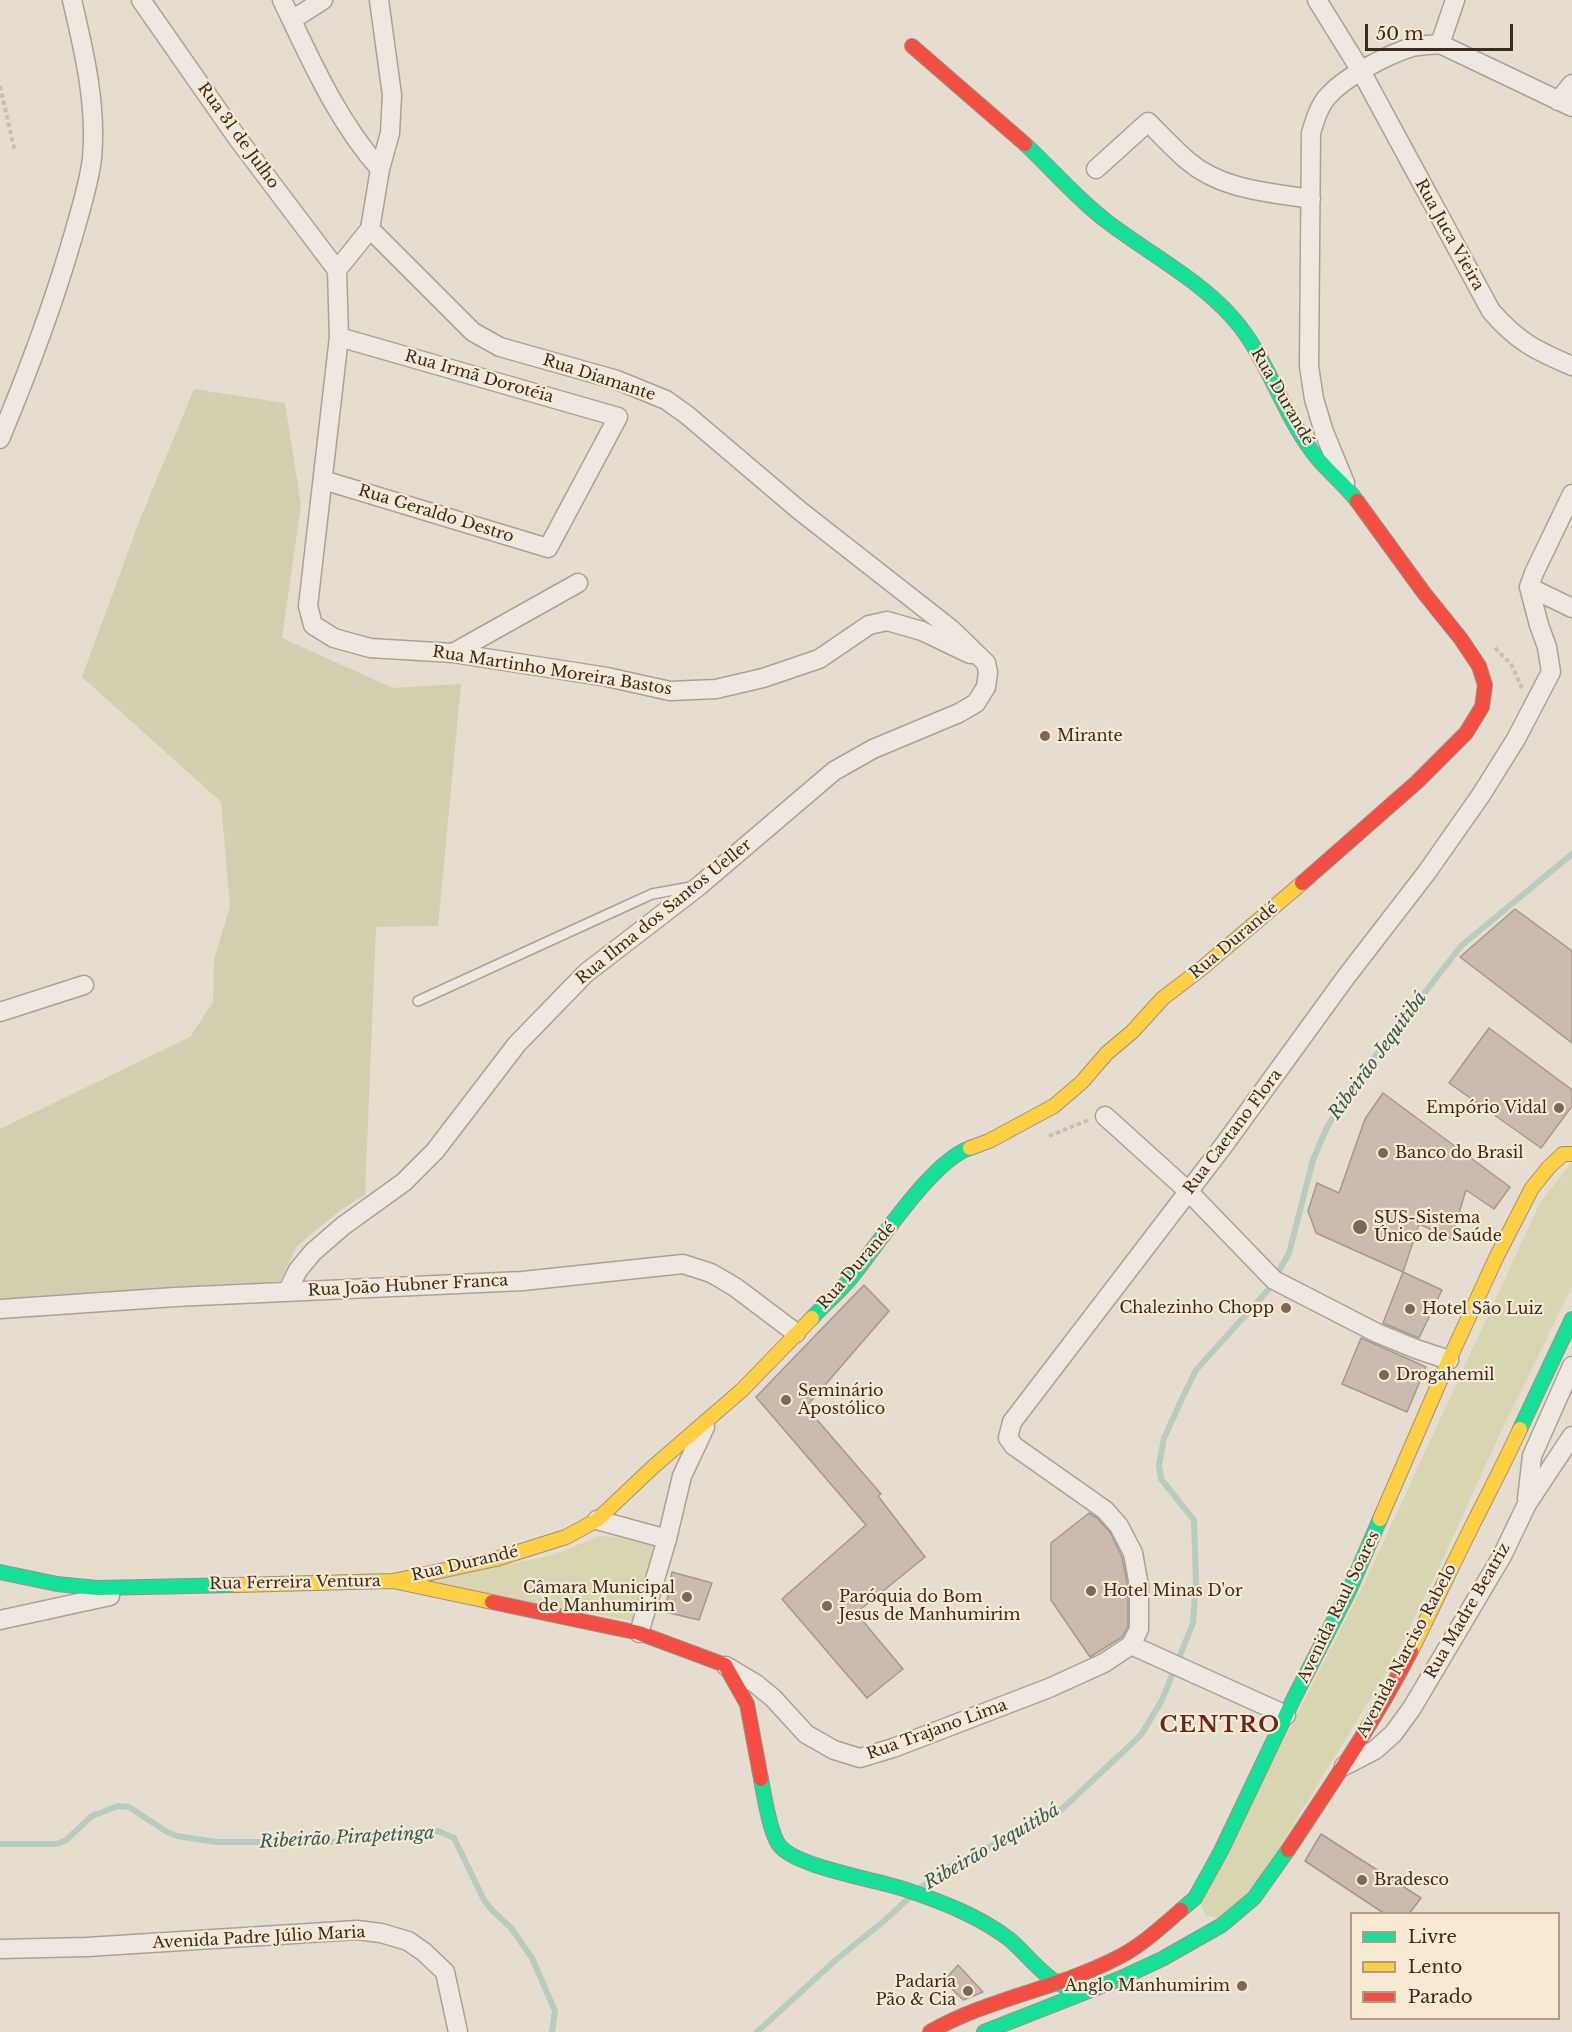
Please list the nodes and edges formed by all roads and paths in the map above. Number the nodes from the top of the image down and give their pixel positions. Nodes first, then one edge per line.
1 (72, 0) edge
2 (141, 0) edge
3 (282, 0) edge
4 (323, 0) edge
5 (379, 0) edge
6 (1317, 0) edge
7 (1455, 0) edge
8 (292, 20) junction
9 (1440, 44) junction
10 (912, 46) dead end
11 (1361, 71) junction
12 (1572, 84) edge
13 (0, 86) edge
14 (1565, 104) edge
15 (15, 152) dead end
16 (380, 169) junction
17 (1096, 169) dead end
18 (1311, 199) junction
19 (370, 229) junction
20 (337, 270) junction
21 (339, 337) junction
22 (1572, 366) edge
23 (0, 439) edge
24 (323, 480) junction
25 (1347, 486) junction
26 (1572, 494) edge
27 (548, 548) joint
28 (579, 583) dead end
29 (1529, 587) junction
30 (1572, 608) edge
31 (453, 653) junction
32 (986, 663) junction
33 (699, 886) junction
34 (84, 986) dead end
35 (418, 1000) dead end
36 (0, 1012) edge
37 (1105, 1116) dead end
38 (1572, 1142) edge
39 (1568, 1154) edge
40 (1188, 1191) junction
41 (287, 1292) junction
42 (0, 1309) edge
43 (1572, 1319) edge
44 (796, 1333) junction
45 (1449, 1360) junction
46 (1572, 1366) edge
47 (708, 1422) junction
48 (1572, 1436) edge
49 (1527, 1504) junction
50 (597, 1520) junction
51 (667, 1539) junction
52 (0, 1572) edge
53 (393, 1581) junction
54 (140, 1589) junction
55 (0, 1620) edge
56 (639, 1633) junction
57 (1137, 1648) junction
58 (724, 1665) junction
59 (1286, 1715) junction
60 (1343, 1767) junction
61 (1195, 1898) junction
62 (1222, 1925) junction
63 (0, 1949) edge
64 (1056, 1982) junction
65 (1081, 1993) junction
66 (458, 2032) edge
67 (930, 2032) edge
68 (984, 2032) edge

1 - 23 street
2 - 20 street, Rua 31 de Julho
3 - 8 street
4 - 8 street
5 - 16 street
6 - 11 street, Rua Juca Vieira
7 - 9 street
8 - 16 street
9 - 11 street
9 - 14 street
10 - 25 street, Rua Durandé
11 - 18 street
11 - 22 street, Rua Juca Vieira
12 - 14 street
13 - 15 path
16 - 19 street
17 - 18 street
18 - 25 street
19 - 20 street
19 - 32 street, Rua Diamante
20 - 21 street, Rua Martinho Moreira Bastos
21 - 24 street, Rua Martinho Moreira Bastos
21 - 27 street, Rua Irmã Dorotéia
24 - 27 street, Rua Geraldo Destro
24 - 31 street, Rua Martinho Moreira Bastos
25 - 44 street, Rua Durandé
26 - 29 street
28 - 31 street
29 - 30 street
29 - 40 street, Rua Caetano Flora
31 - 32 street, Rua Martinho Moreira Bastos
32 - 33 street, Rua Ilma dos Santos Ueller
33 - 35 lane
33 - 41 street, Rua Ilma dos Santos Ueller
34 - 36 street
37 - 40 street
38 - 39 street
39 - 45 street, Avenida Raul Soares
40 - 45 street
40 - 57 street, Rua Caetano Flora
41 - 42 street, Rua João Hubner Franca
41 - 44 street, Rua João Hubner Franca
43 - 60 street, Avenida Narciso Rabelo
44 - 47 street, Rua Durandé
45 - 59 street, Avenida Raul Soares
46 - 49 street
47 - 50 street, Rua Durandé
47 - 51 street
48 - 49 street, Rua Madre Beatriz
49 - 60 street, Rua Madre Beatriz
50 - 51 street
50 - 53 street, Rua Durandé
51 - 56 street
52 - 54 street, Rua Ferreira Ventura
53 - 54 street, Rua Ferreira Ventura
53 - 56 street, Rua Ferreira Ventura
54 - 55 street
56 - 58 street, Rua Ferreira Ventura
57 - 58 street, Rua Trajano Lima
57 - 59 street
58 - 64 street
59 - 61 street, Avenida Raul Soares
60 - 62 street, Avenida Narciso Rabelo
61 - 62 street
61 - 64 street, Avenida Raul Soares
62 - 65 street, Avenida Narciso Rabelo
63 - 66 street, Avenida Padre Júlio Maria
64 - 65 street
64 - 67 street, Avenida Raul Soares
65 - 68 street, Avenida Narciso Rabelo

